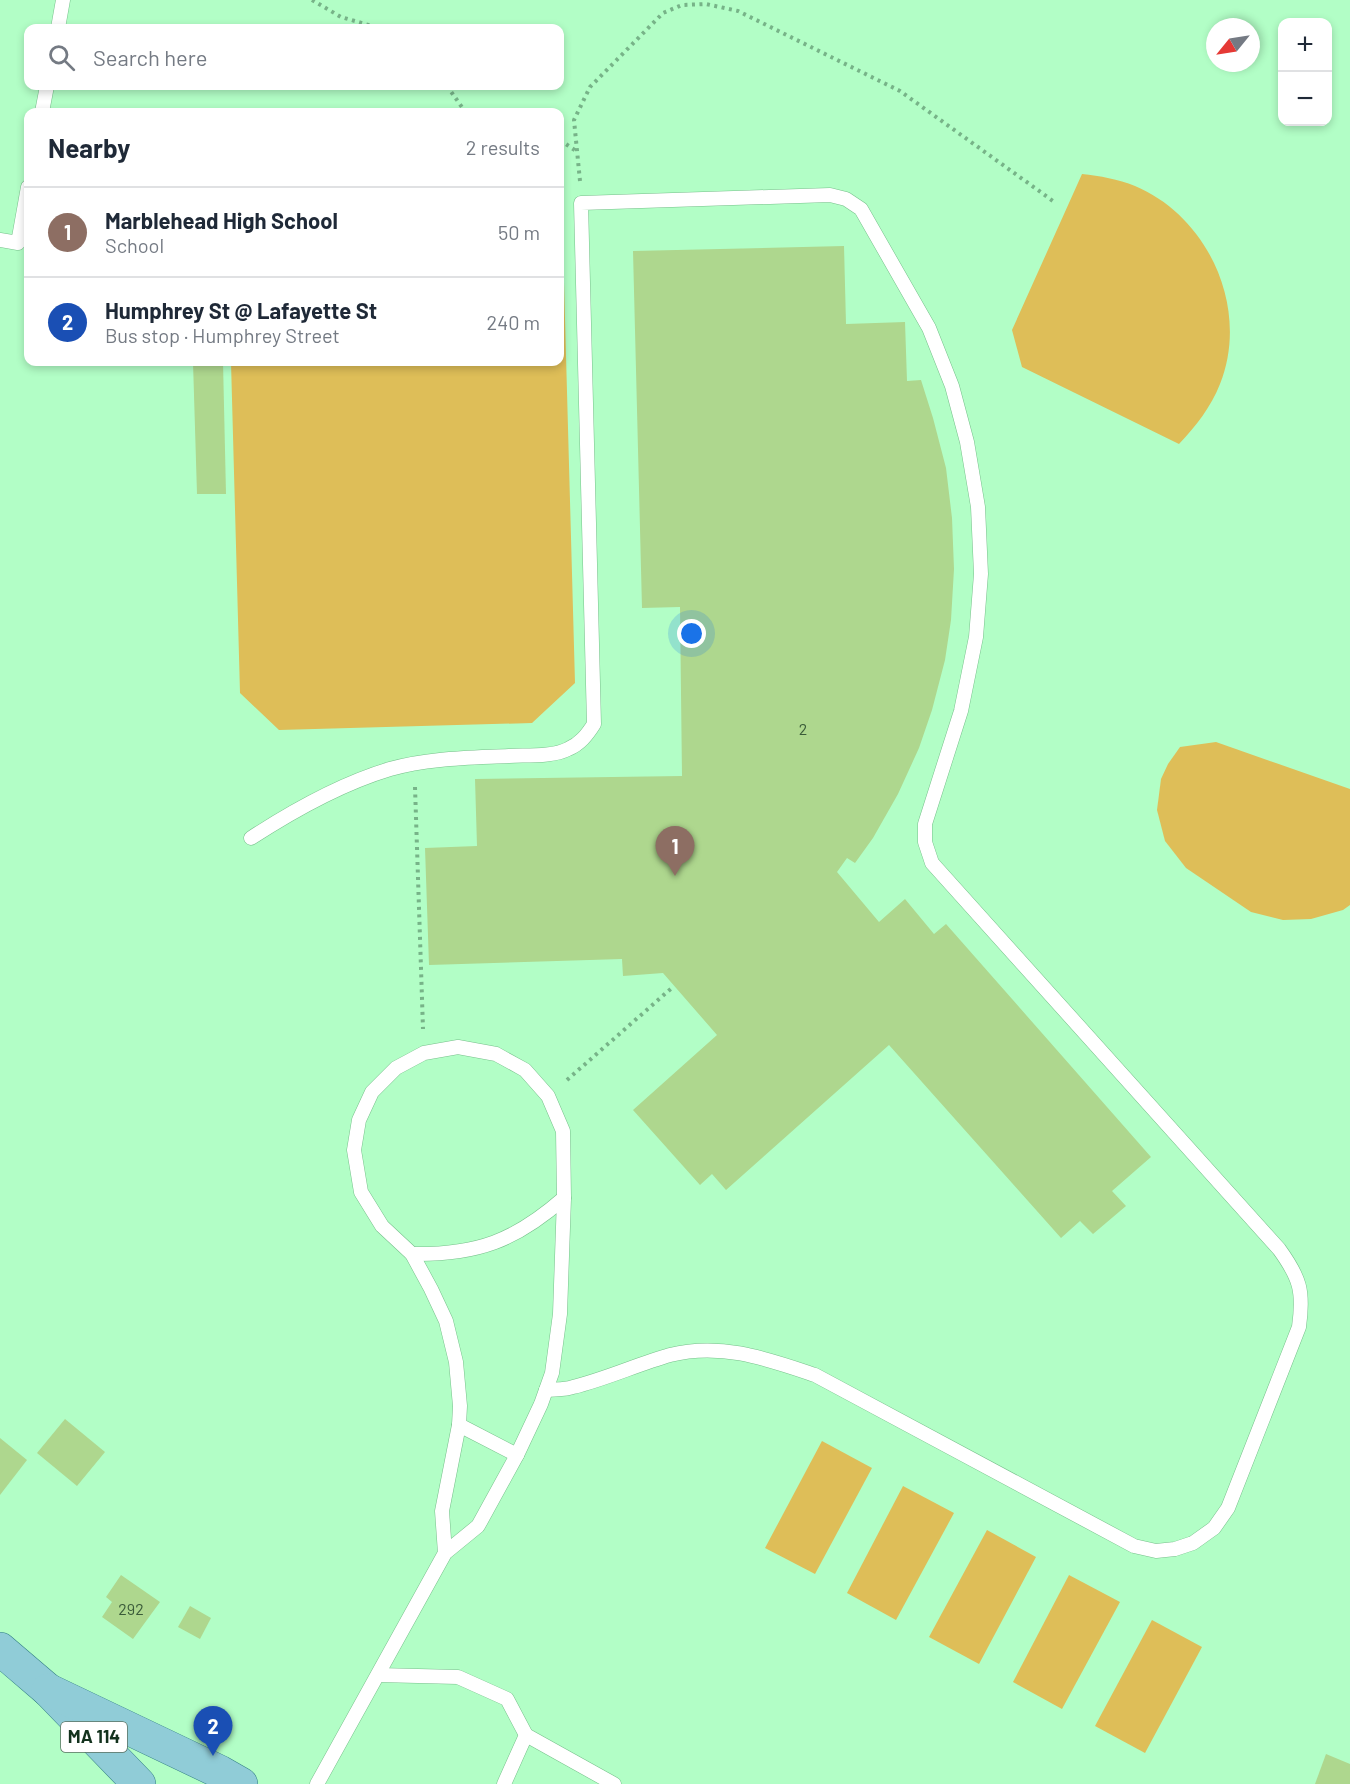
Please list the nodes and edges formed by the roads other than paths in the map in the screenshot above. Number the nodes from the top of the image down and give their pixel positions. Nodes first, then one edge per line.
1 (63, 0) edge
2 (59, 24) edge
3 (46, 90) edge
4 (43, 108) edge
5 (24, 209) edge
6 (0, 240) edge
7 (251, 838) dead end
8 (564, 1198) junction
9 (412, 1254) junction
10 (546, 1390) junction
11 (459, 1425) junction
12 (517, 1455) junction
13 (445, 1553) junction
14 (0, 1648) edge
15 (378, 1675) junction
16 (48, 1690) junction
17 (526, 1735) junction
18 (139, 1784) edge
19 (241, 1784) edge
20 (318, 1784) edge
21 (504, 1784) edge
22 (614, 1784) edge

1 - 2 lane
3 - 4 lane
5 - 6 lane
7 - 10 lane
8 - 9 lane
8 - 9 lane
8 - 10 lane
9 - 11 lane
10 - 12 lane
11 - 12 lane
11 - 13 lane
12 - 13 lane
13 - 15 lane
14 - 16 main road, MA 114
15 - 17 lane
15 - 20 lane
16 - 18 main road, MA 114
16 - 19 main road
17 - 21 lane
17 - 22 lane

